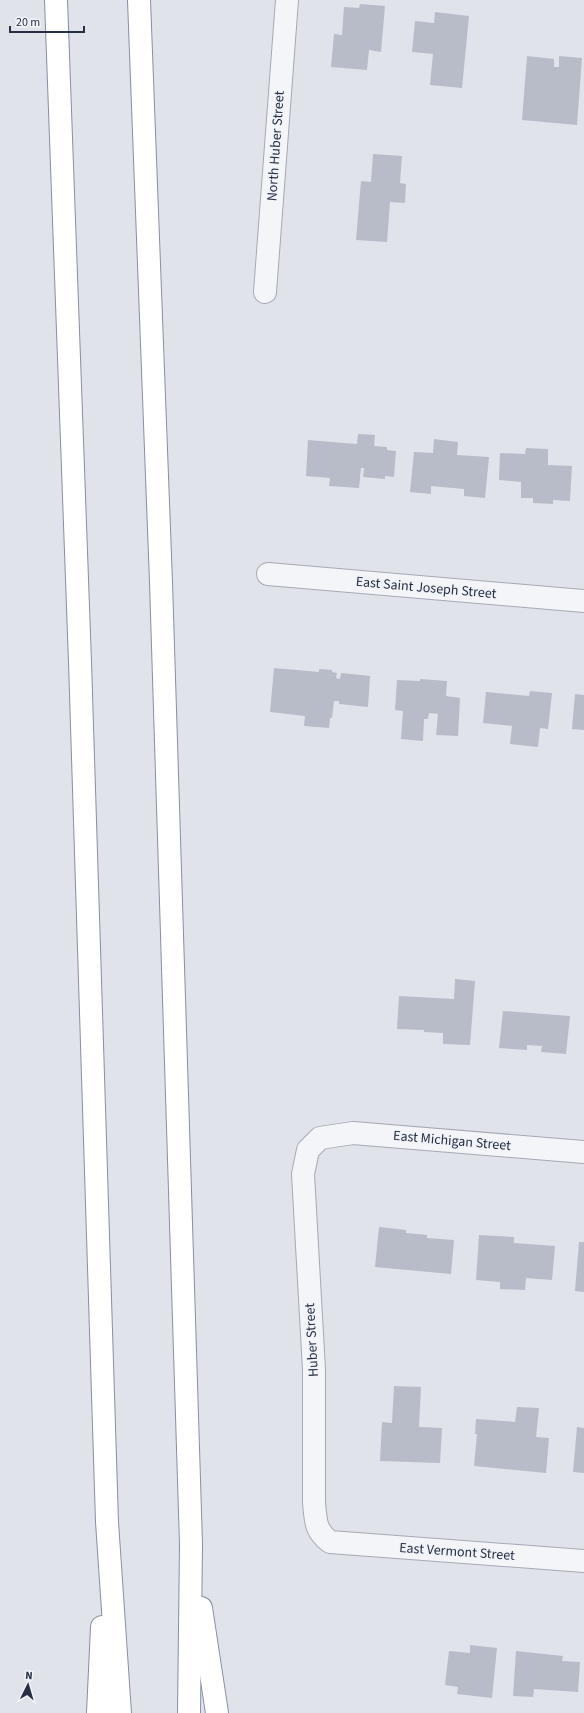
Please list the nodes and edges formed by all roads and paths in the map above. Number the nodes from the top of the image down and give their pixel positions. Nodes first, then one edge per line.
1 (56, 0) edge
2 (139, 0) edge
3 (287, 0) edge
4 (265, 292) dead end
5 (268, 574) dead end
6 (584, 601) edge
7 (320, 1138) joint
8 (584, 1152) edge
9 (107, 1522) junction
10 (330, 1542) joint
11 (191, 1544) junction
12 (584, 1561) edge
13 (98, 1713) edge
14 (120, 1713) edge
15 (189, 1713) edge
16 (217, 1713) edge

1 - 9 highway
2 - 11 highway
3 - 4 street, North Huber Street
5 - 6 street, East Saint Joseph Street
7 - 8 street, East Michigan Street
7 - 10 street, Huber Street
9 - 13 highway
9 - 14 highway
10 - 12 street, East Vermont Street
11 - 15 highway
11 - 16 highway

